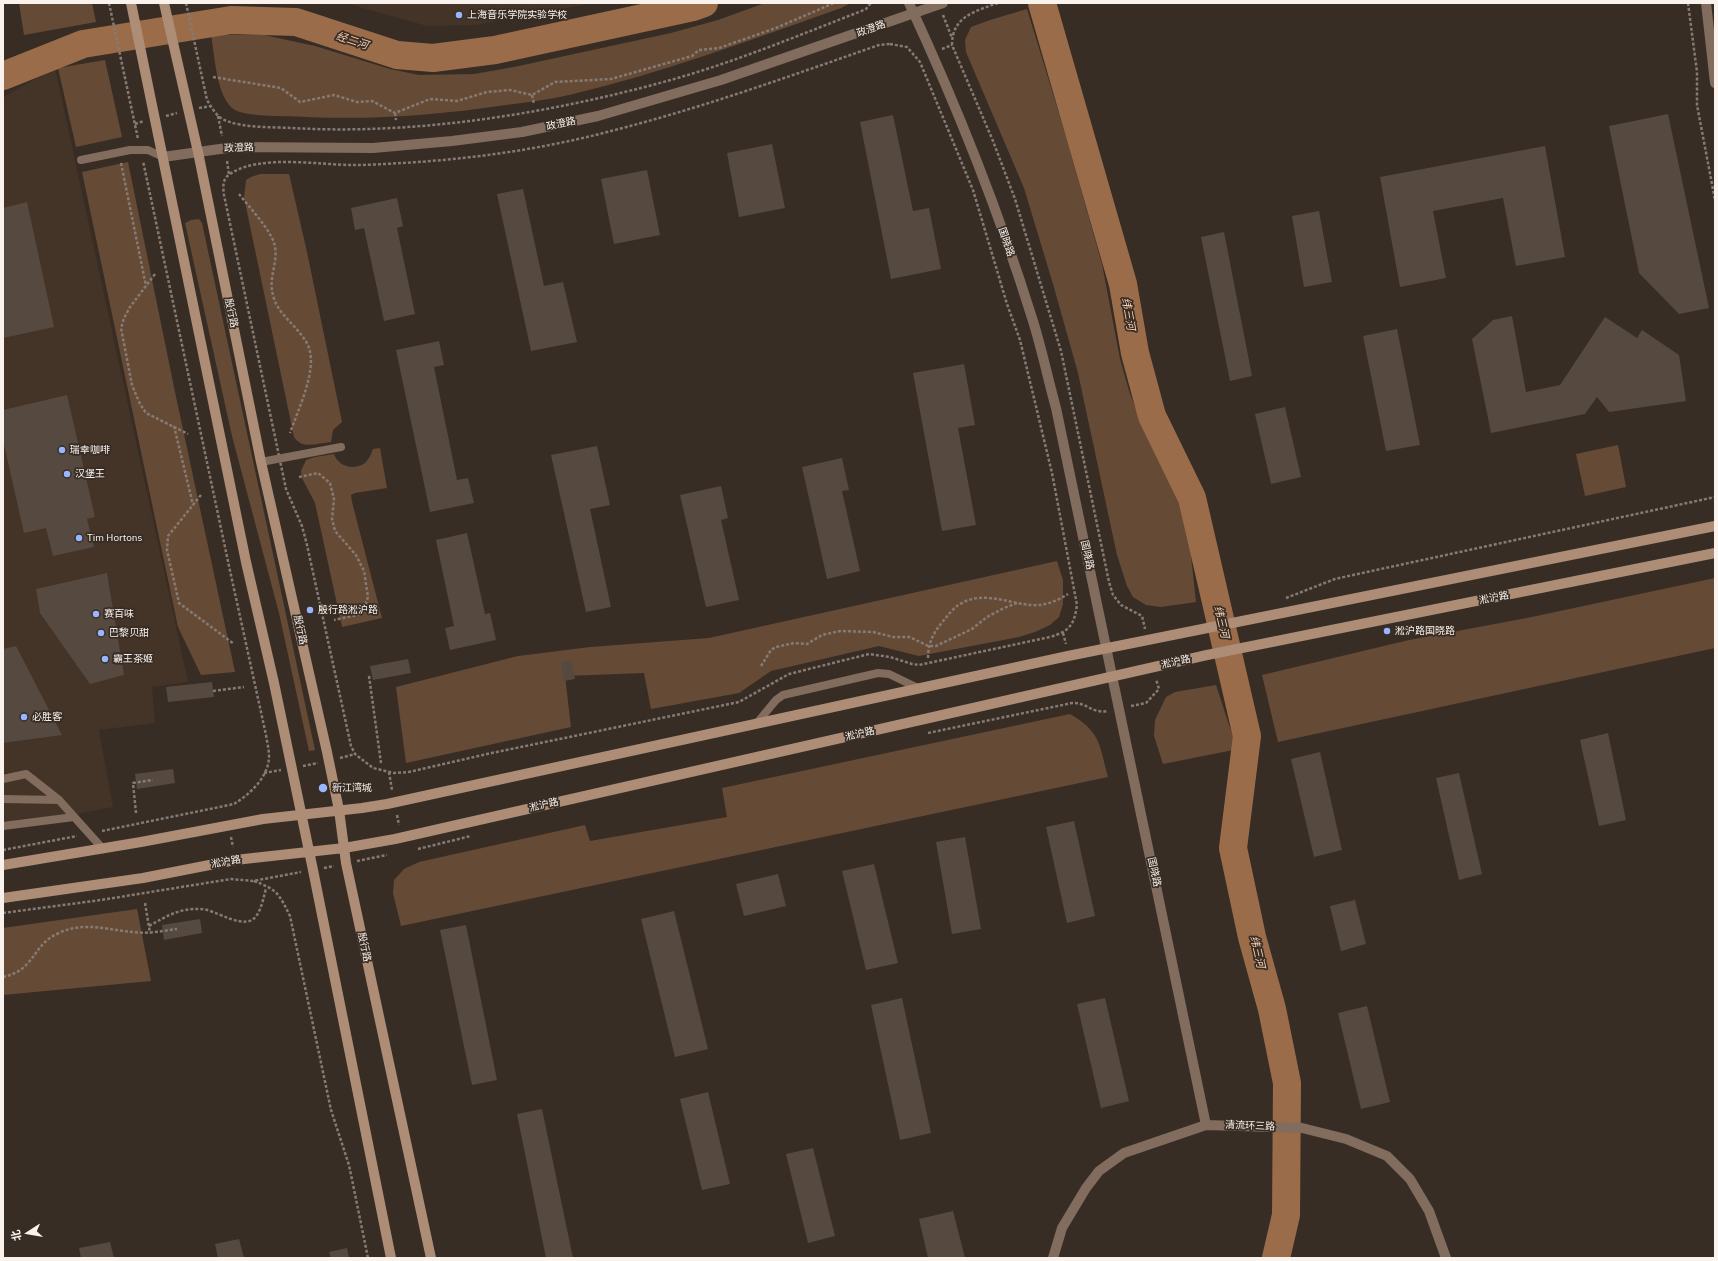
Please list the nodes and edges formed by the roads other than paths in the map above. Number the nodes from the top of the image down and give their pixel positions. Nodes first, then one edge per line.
1 (131, 3) edge
2 (164, 3) edge
3 (909, 3) edge
4 (1706, 3) edge
5 (941, 4) edge
6 (914, 14) junction
7 (1715, 83) edge
8 (198, 152) junction
9 (163, 157) junction
10 (81, 160) dead end
11 (340, 447) dead end
12 (261, 462) junction
13 (1715, 526) edge
14 (1715, 553) edge
15 (1107, 648) junction
16 (1113, 676) junction
17 (918, 688) junction
18 (757, 723) junction
19 (3, 779) edge
20 (3, 799) edge
21 (59, 800) junction
22 (339, 810) junction
23 (302, 815) junction
24 (74, 816) junction
25 (3, 826) edge
26 (344, 848) junction
27 (103, 849) junction
28 (309, 852) junction
29 (3, 865) edge
30 (3, 898) edge
31 (1206, 1125) junction
32 (391, 1258) edge
33 (430, 1258) edge
34 (1053, 1258) edge
35 (1446, 1258) edge

1 - 9 main road
2 - 8 main road, 殷行路
3 - 6 street, 国晓路
4 - 7 street
5 - 6 street, 政澄路
6 - 8 street, 政澄路
6 - 15 street, 国晓路
8 - 9 street, 政澄路
8 - 12 main road, 殷行路
9 - 10 lane
9 - 23 main road
11 - 12 lane
12 - 22 main road, 殷行路
13 - 15 main road
14 - 16 main road, 淞沪路
15 - 16 street, 国晓路
15 - 17 main road
16 - 26 main road, 淞沪路
16 - 31 street, 国晓路
17 - 18 main road
17 - 18 lane
18 - 22 main road
19 - 21 lane
20 - 21 lane
21 - 24 lane
22 - 23 main road
22 - 26 main road, 殷行路
23 - 27 main road
23 - 28 main road
24 - 25 lane
24 - 27 lane
26 - 28 main road, 淞沪路
26 - 33 main road, 殷行路
27 - 29 main road
28 - 30 main road, 淞沪路
28 - 32 main road
31 - 34 street, 清流环三路
31 - 35 street, 清流环三路

